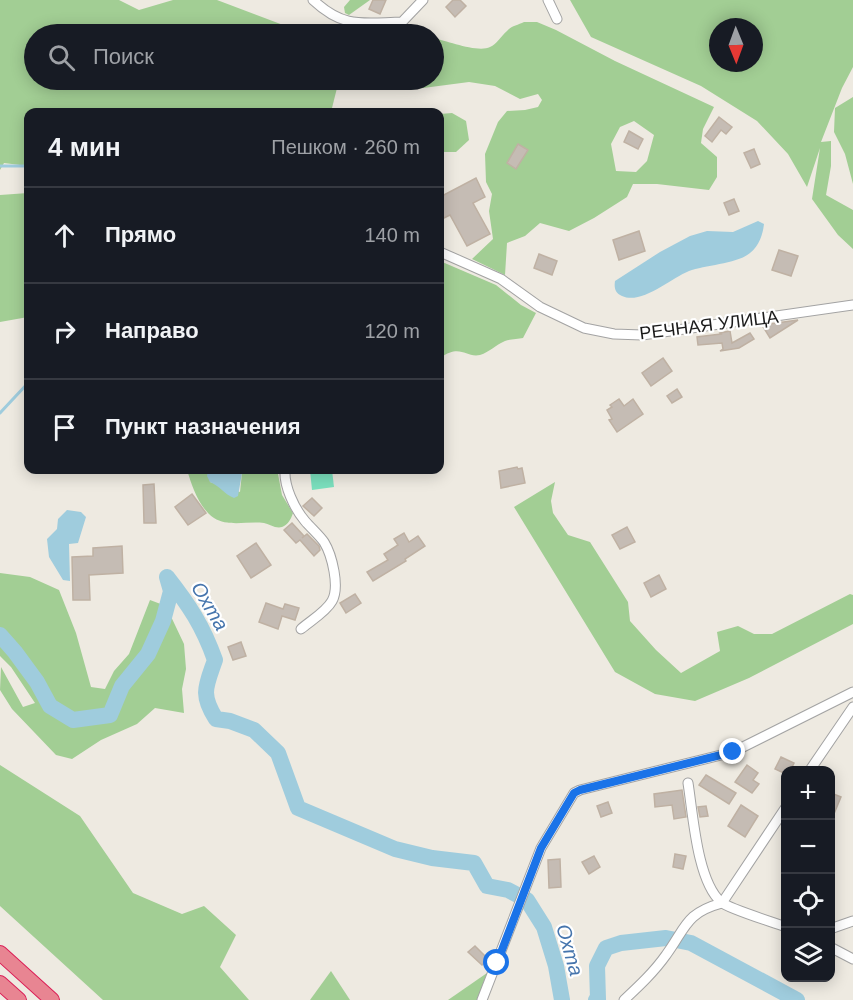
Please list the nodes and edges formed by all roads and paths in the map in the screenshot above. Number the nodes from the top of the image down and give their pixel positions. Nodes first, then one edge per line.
1 (313, 0) edge
2 (423, 0) edge
3 (548, 0) edge
4 (557, 19) dead end
5 (444, 254) edge
6 (853, 305) edge
7 (285, 474) edge
8 (301, 629) dead end
9 (853, 692) edge
10 (853, 707) edge
11 (813, 766) edge
12 (688, 783) dead end
13 (781, 814) edge
14 (722, 903) junction
15 (853, 921) edge
16 (781, 925) edge
17 (834, 928) edge
18 (835, 949) edge
19 (0, 952) edge
20 (853, 959) edge
21 (0, 983) edge
22 (19, 1000) edge
23 (52, 1000) edge
24 (482, 1000) edge
25 (624, 1000) edge

1 - 2 street
3 - 4 street
5 - 6 street, РЕЧНАЯ УЛИЦА
7 - 8 street
9 - 24 street
10 - 11 street
12 - 14 street
13 - 14 street
14 - 16 street
14 - 25 street
15 - 17 street
18 - 20 street
19 - 23 highway
21 - 22 highway

